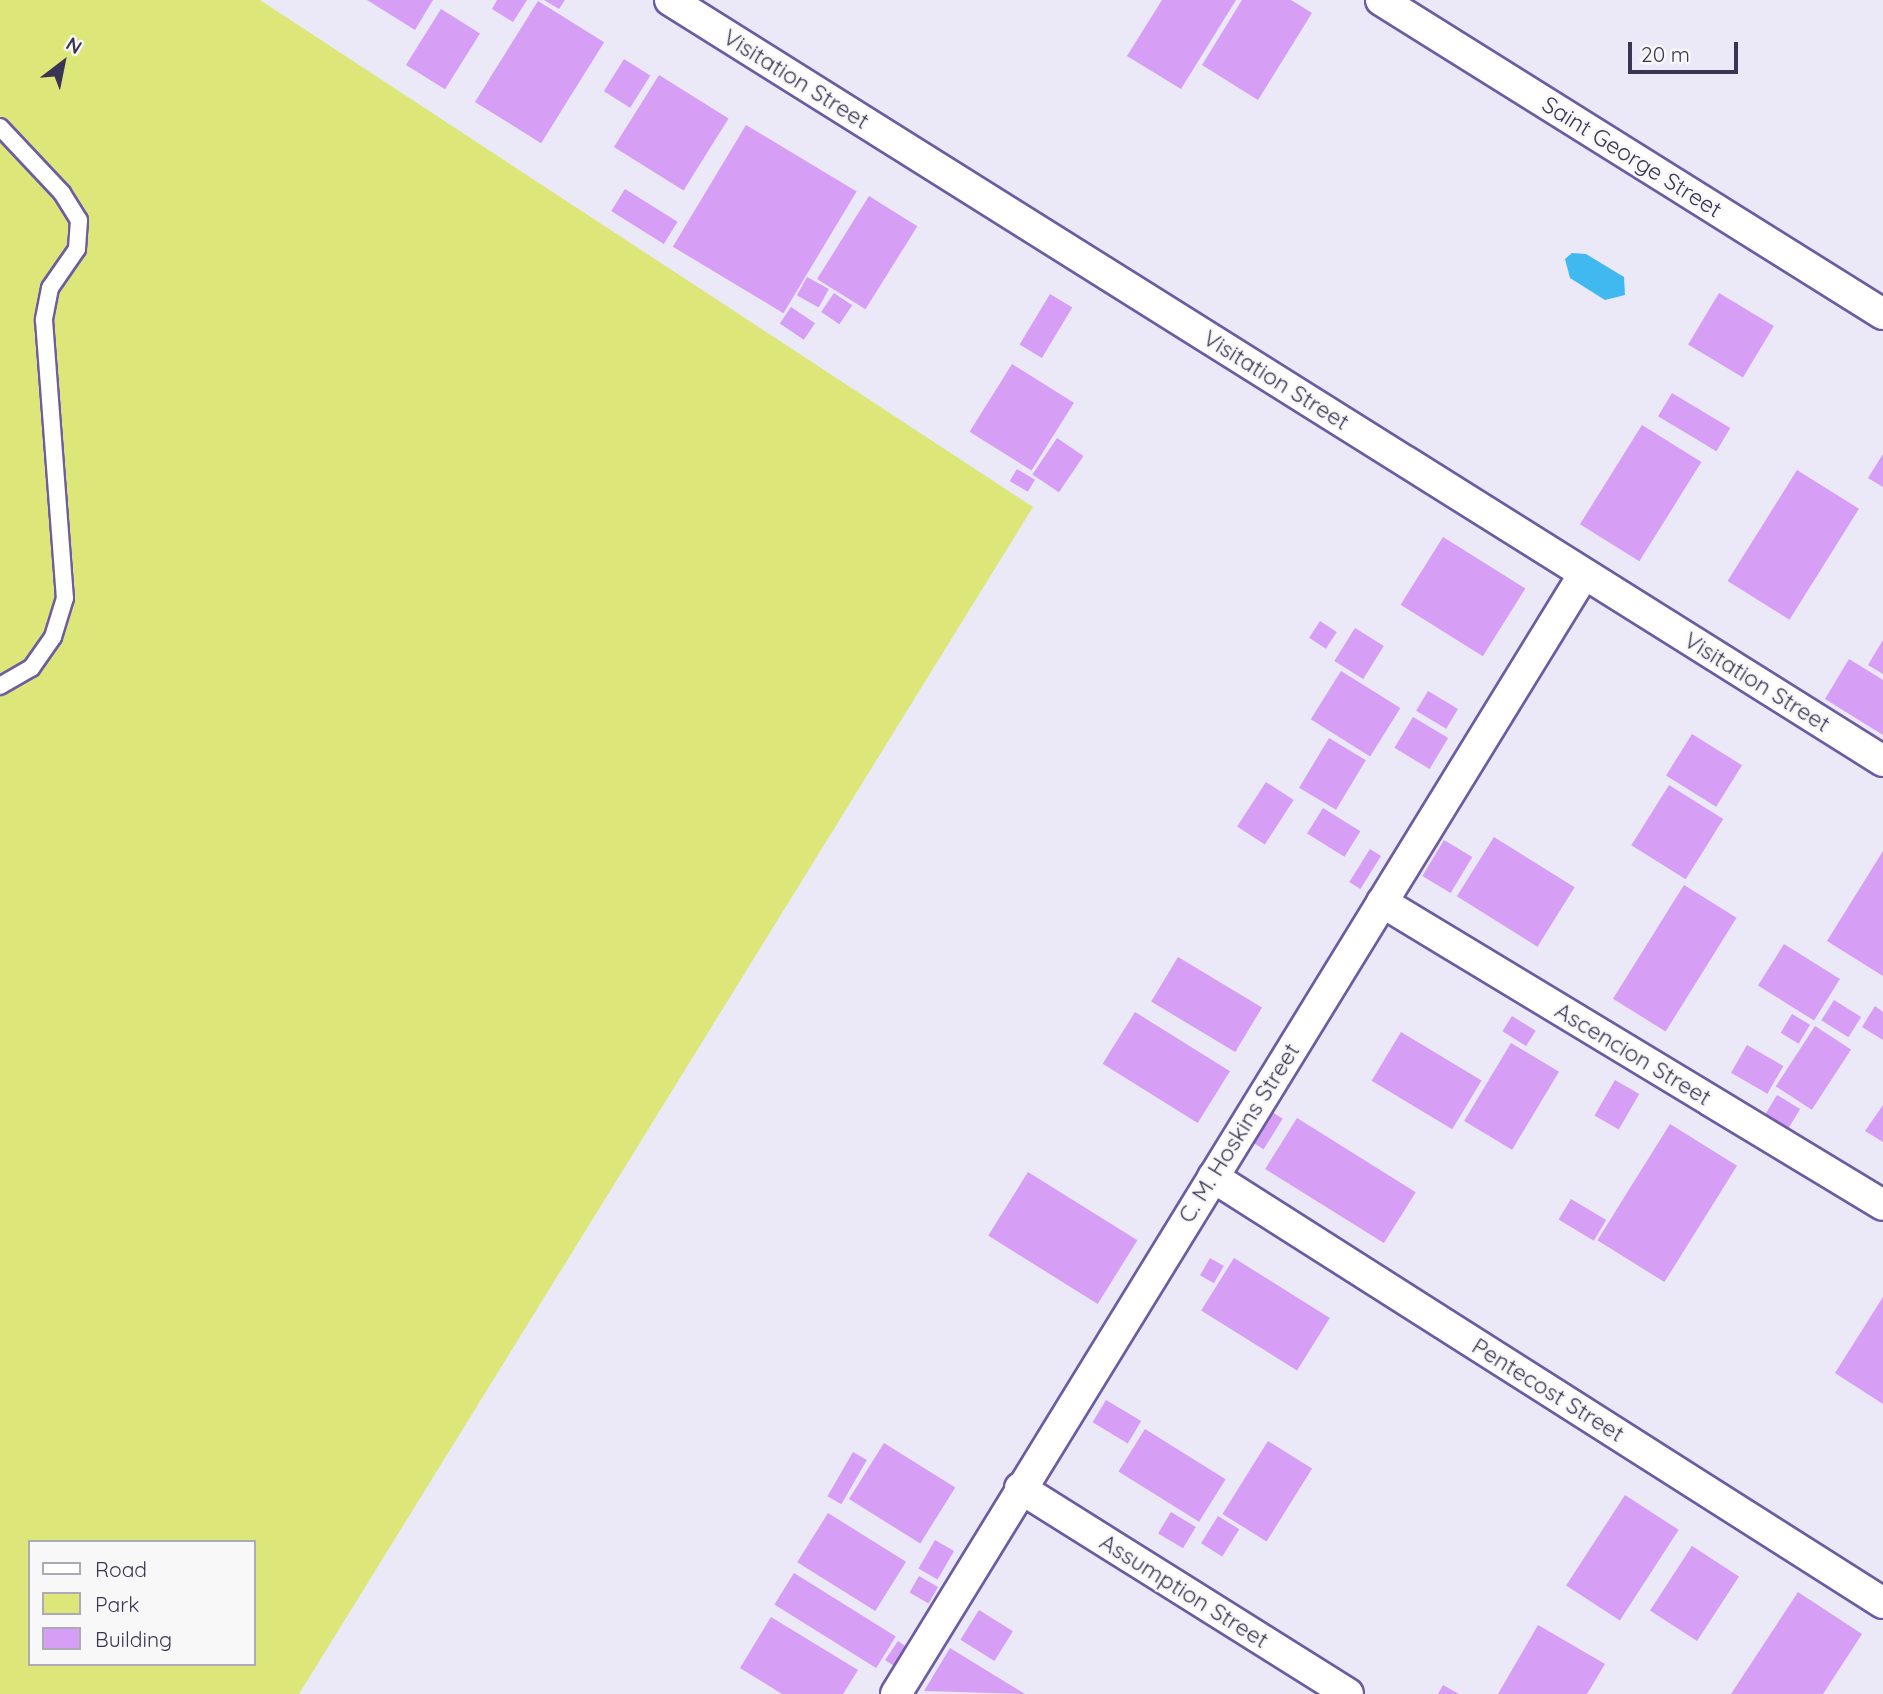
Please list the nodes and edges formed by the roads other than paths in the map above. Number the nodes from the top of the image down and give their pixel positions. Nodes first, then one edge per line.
1 (670, 0) edge
2 (1381, 0) edge
3 (0, 127) edge
4 (1883, 314) edge
5 (1584, 574) junction
6 (0, 686) edge
7 (1883, 761) edge
8 (1382, 902) junction
9 (1213, 1177) junction
10 (1883, 1205) edge
11 (1020, 1488) junction
12 (1883, 1602) edge
13 (896, 1694) edge
14 (1348, 1694) edge

1 - 5 street, Visitation Street
2 - 4 street, Saint George Street
3 - 6 lane
5 - 7 street, Visitation Street
5 - 8 street, C. M. Hoskins Street
8 - 9 street, C. M. Hoskins Street
8 - 10 street, Ascencion Street
9 - 11 street, C. M. Hoskins Street
9 - 12 street, Pentecost Street
11 - 13 street, C. M. Hoskins Street
11 - 14 street, Assumption Street

